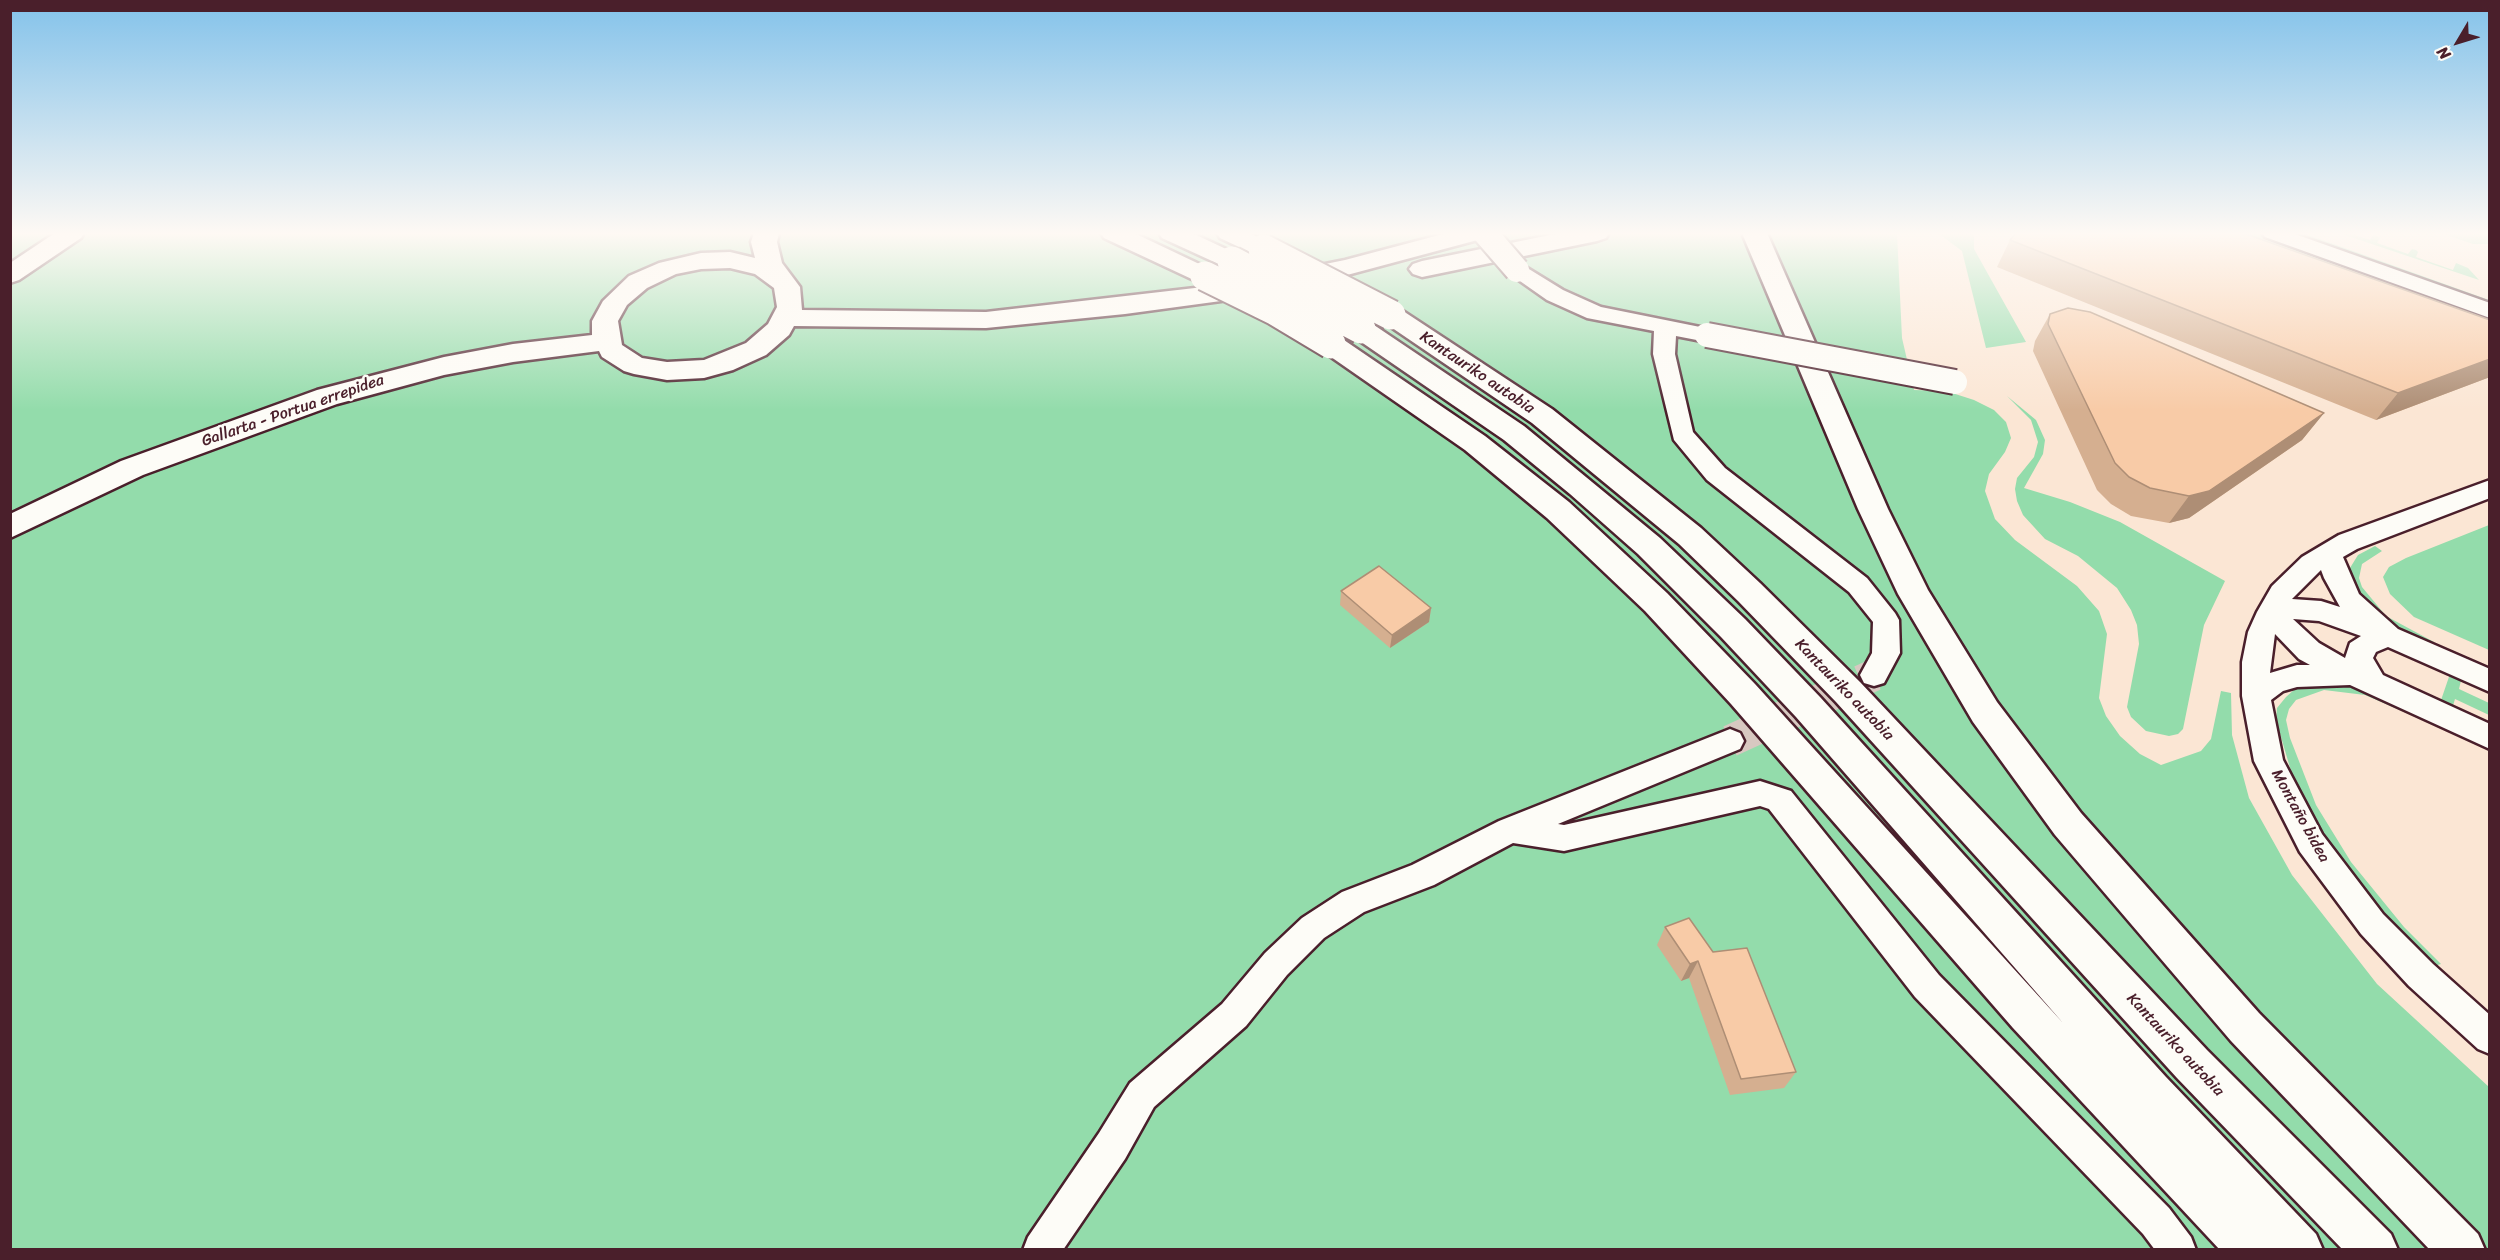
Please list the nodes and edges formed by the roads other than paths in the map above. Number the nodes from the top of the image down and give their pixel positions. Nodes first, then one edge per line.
1 (628, 292) edge
2 (787, 292) edge
3 (1169, 292) edge
4 (1229, 292) edge
5 (1290, 292) edge
6 (1315, 292) edge
7 (1550, 292) edge
8 (1780, 292) edge
9 (2436, 292) edge
10 (2490, 311) edge
11 (786, 318) junction
12 (1665, 327) junction
13 (1361, 330) junction
14 (606, 342) junction
15 (1955, 382) dead end
16 (192, 445) junction
17 (2490, 488) edge
18 (10, 525) edge
19 (10, 542) edge
20 (2328, 552) junction
21 (2270, 612) junction
22 (2388, 636) junction
23 (1874, 675) tunnel mouth
24 (2363, 679) junction
25 (2490, 681) edge
26 (2256, 696) junction
27 (2490, 737) edge
28 (1730, 741) tunnel mouth
29 (1510, 830) junction
30 (2490, 1038) edge
31 (1041, 1250) edge
32 (2178, 1250) edge
33 (2252, 1250) edge
34 (2300, 1250) edge
35 (2375, 1250) edge
36 (2462, 1250) edge

1 - 14 main road
2 - 11 main road
3 - 11 main road
4 - 13 main road, bridge
5 - 13 main road, Kantauriko autobia, bridge
6 - 13 main road, Kantauriko autobia, bridge
7 - 12 street, bridge
8 - 36 main road
9 - 10 street
11 - 14 main road
12 - 15 street, bridge
12 - 23 street
13 - 33 main road
13 - 34 main road, Kantauriko autobia
13 - 35 main road, Kantauriko autobia
14 - 16 main road, Gallarta - Portua errepidea
16 - 18 main road, Gallarta - Portua errepidea
16 - 19 main road, Gallarta - Portua errepidea
17 - 20 street, Montaño bidea
20 - 21 street, Montaño bidea
20 - 22 street
21 - 22 street
21 - 24 street
21 - 26 street, Montaño bidea
22 - 24 street
22 - 25 street
24 - 26 street
24 - 27 street
26 - 30 street, Montaño bidea
28 - 29 street
29 - 31 street
29 - 32 street

